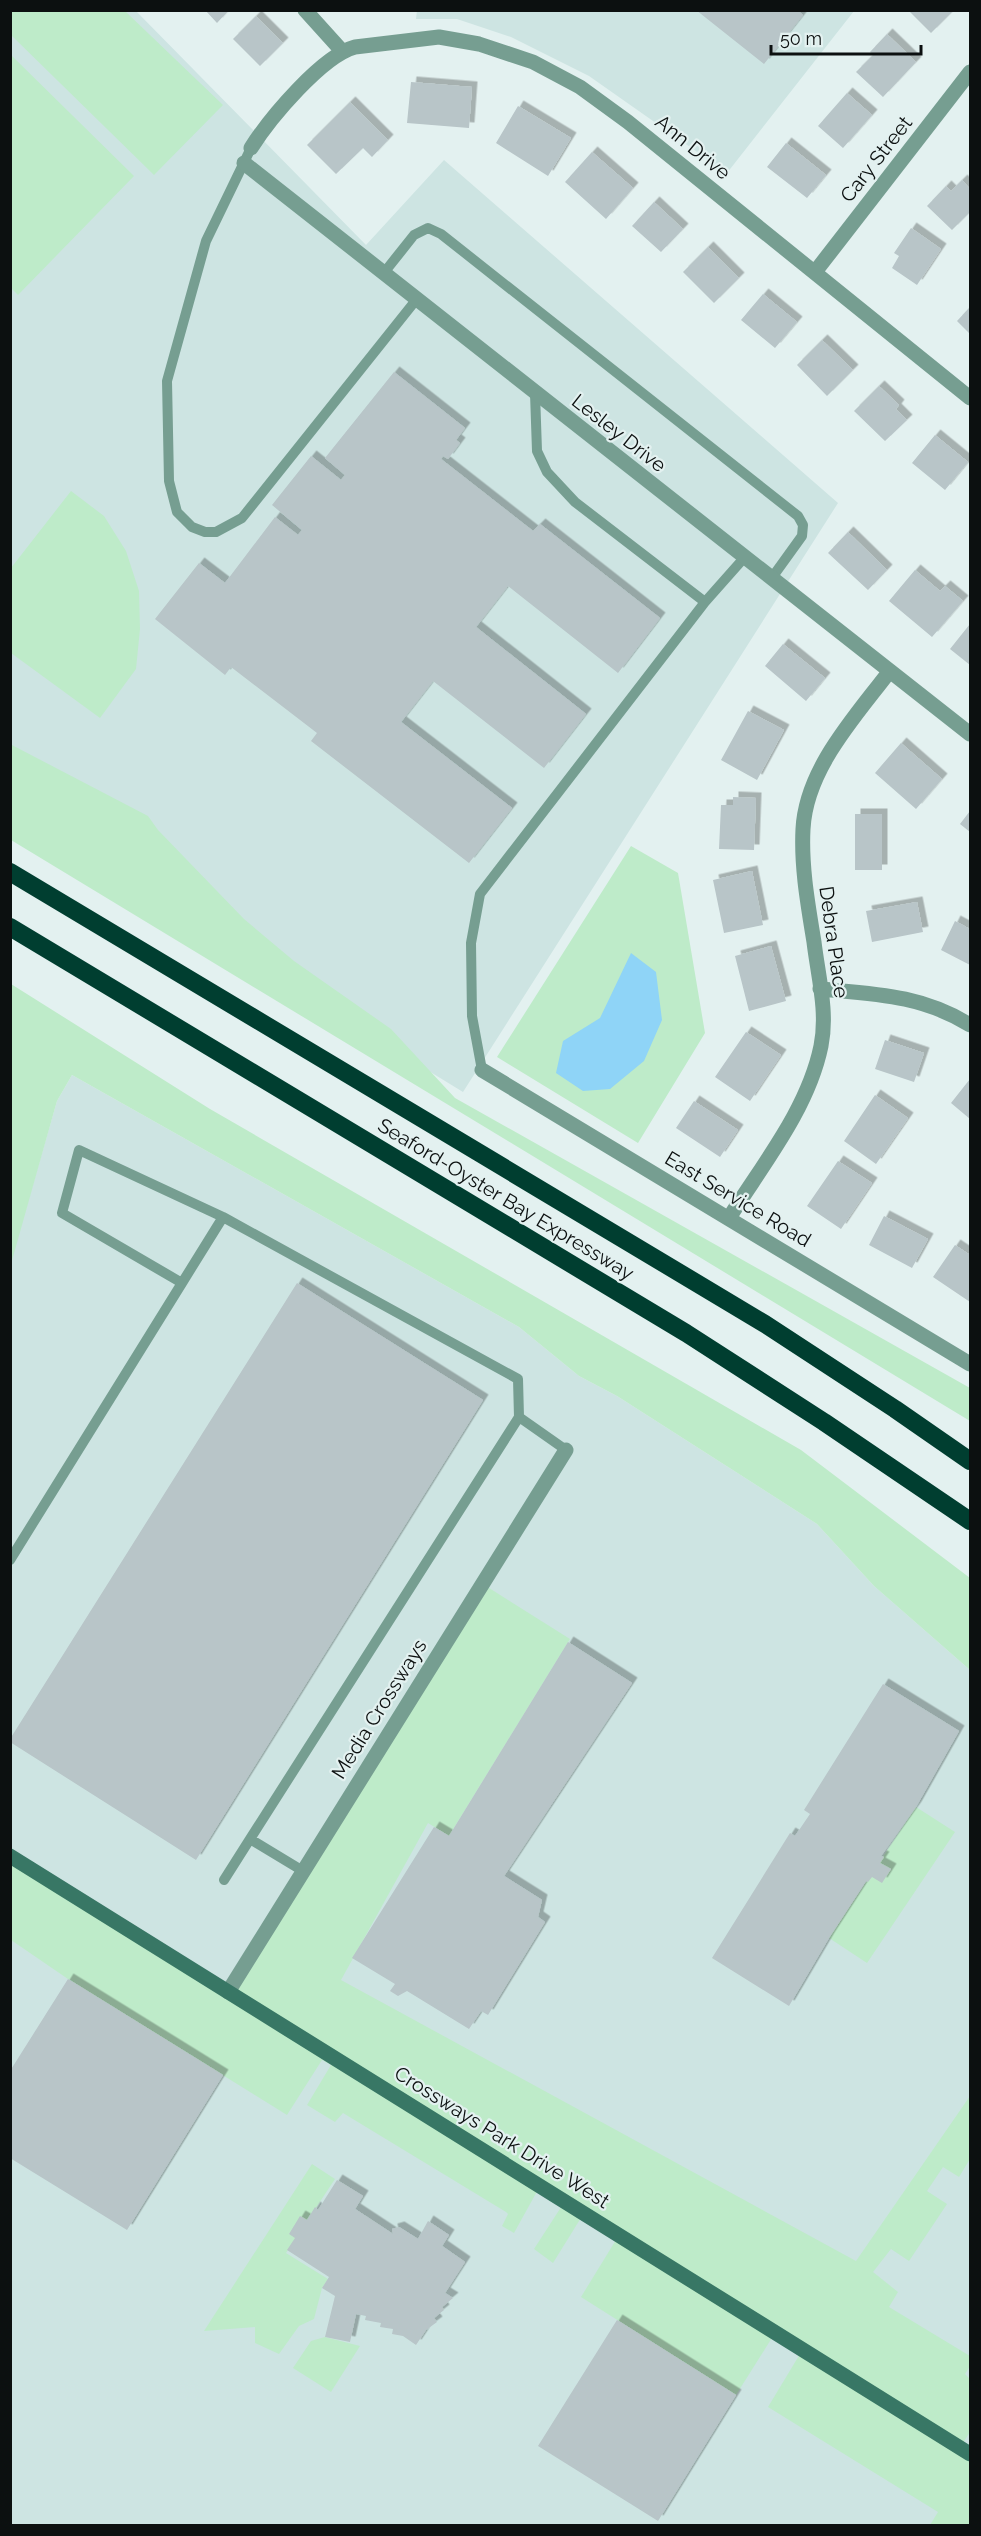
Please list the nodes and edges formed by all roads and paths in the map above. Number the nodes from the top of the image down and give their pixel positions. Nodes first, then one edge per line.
1 (305, 10) edge
2 (342, 51) junction
3 (970, 72) edge
4 (251, 148) joint
5 (244, 163) junction
6 (815, 272) junction
7 (383, 274) junction
8 (416, 300) junction
9 (534, 393) junction
10 (970, 398) edge
11 (744, 558) junction
12 (771, 579) junction
13 (705, 602) junction
14 (889, 672) junction
15 (970, 734) edge
16 (10, 872) edge
17 (10, 927) edge
18 (820, 989) junction
19 (970, 1025) edge
20 (482, 1070) joint
21 (223, 1217) junction
22 (729, 1218) junction
23 (182, 1282) junction
24 (970, 1364) edge
25 (519, 1417) junction
26 (566, 1450) joint
27 (970, 1461) edge
28 (970, 1522) edge
29 (10, 1560) edge
30 (250, 1839) junction
31 (10, 1856) edge
32 (303, 1871) junction
33 (224, 1880) dead end
34 (228, 1992) junction
35 (970, 2454) edge

1 - 2 street
2 - 4 street
2 - 6 street, Ann Drive
3 - 6 street, Cary Street
4 - 5 lane
5 - 7 street, Lesley Drive
5 - 8 lane
6 - 10 street, Ann Drive
7 - 8 street, Lesley Drive
7 - 12 lane
8 - 9 street, Lesley Drive
9 - 11 street, Lesley Drive
9 - 13 lane
11 - 12 street, Lesley Drive
11 - 13 lane
12 - 14 street, Lesley Drive
13 - 20 lane
14 - 15 street, Lesley Drive
14 - 18 street, Debra Place
16 - 27 highway, Seaford-Oyster Bay Expressway
17 - 28 highway, Seaford-Oyster Bay Expressway
18 - 19 street
18 - 22 street, Debra Place
20 - 22 street, East Service Road
21 - 23 lane
21 - 23 lane
21 - 25 lane
22 - 24 street, East Service Road
23 - 29 lane
25 - 26 lane
25 - 30 lane
26 - 32 street, Media Crossways
30 - 32 lane
30 - 33 lane
31 - 34 street, Crossways Park Drive West
32 - 34 street, Media Crossways
34 - 35 street, Crossways Park Drive West

